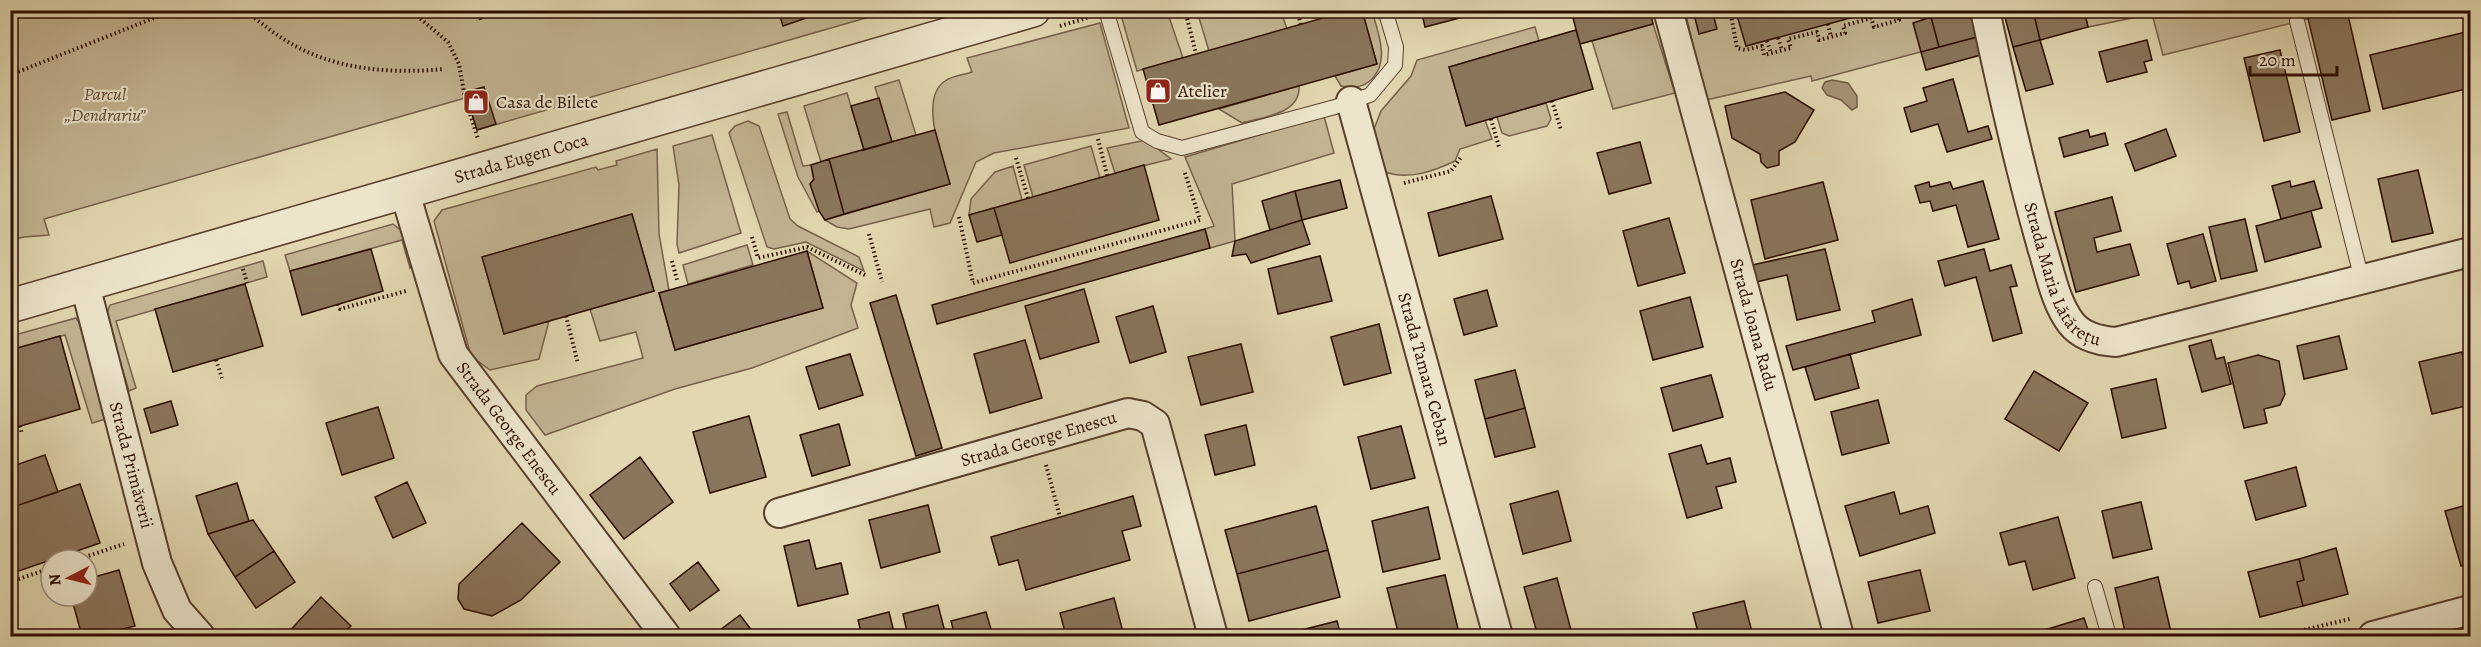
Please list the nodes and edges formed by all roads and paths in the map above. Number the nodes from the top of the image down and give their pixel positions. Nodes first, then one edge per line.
1 (174, 10) edge
2 (244, 10) edge
3 (410, 10) edge
4 (477, 10) edge
5 (1033, 10) edge
6 (1106, 10) edge
7 (1185, 10) edge
8 (1297, 10) edge
9 (1385, 10) edge
10 (1668, 10) edge
11 (1730, 10) edge
12 (1897, 10) edge
13 (1985, 10) edge
14 (481, 20) dead end
15 (2298, 21) dead end
16 (1828, 24) dead end
17 (1301, 25) dead end
18 (1831, 37) junction
19 (1778, 38) dead end
20 (1767, 41) dead end
21 (1782, 50) junction
22 (1771, 53) junction
23 (1196, 54) dead end
24 (444, 69) dead end
25 (10, 75) edge
26 (1552, 101) dead end
27 (1351, 102) junction
28 (1491, 118) dead end
29 (1561, 130) dead end
30 (1098, 139) dead end
31 (481, 146) dead end
32 (1499, 147) dead end
33 (1182, 148) junction
34 (1016, 158) dead end
35 (1461, 158) dead end
36 (1107, 175) dead end
37 (1375, 190) junction
38 (405, 193) junction
39 (1028, 198) dead end
40 (959, 218) dead end
41 (869, 234) dead end
42 (752, 237) dead end
43 (2470, 252) edge
44 (672, 261) dead end
45 (867, 276) dead end
46 (677, 280) dead end
47 (2362, 280) junction
48 (882, 282) dead end
49 (432, 284) junction
50 (85, 285) junction
51 (338, 304) dead end
52 (10, 306) edge
53 (566, 316) dead end
54 (216, 360) dead end
55 (578, 364) dead end
56 (222, 378) dead end
57 (20, 426) dead end
58 (22, 434) dead end
59 (1039, 438) junction
60 (779, 513) dead end
61 (1060, 517) dead end
62 (150, 535) junction
63 (99, 552) edge
64 (39, 572) edge
65 (10, 582) edge
66 (2095, 587) dead end
67 (2470, 610) edge
68 (2437, 628) edge
69 (200, 636) edge
70 (666, 636) edge
71 (1213, 636) edge
72 (1498, 636) edge
73 (1839, 636) edge
74 (2109, 636) edge
75 (2373, 636) edge

1 - 25 path
2 - 24 path
3 - 31 path
4 - 14 path
5 - 38 street, Strada Eugen Coca
6 - 33 lane
7 - 23 path
8 - 17 path
9 - 27 lane
10 - 73 street, Strada Ioana Radu
11 - 22 path
12 - 18 path
13 - 47 street, Strada Maria Lătărețu
15 - 47 lane
16 - 18 path
18 - 21 path
19 - 21 path
20 - 22 path
21 - 22 path
26 - 29 path
27 - 33 lane
27 - 37 street, Strada Tamara Ceban
28 - 32 path
30 - 36 path
33 - 40 path
34 - 39 path
35 - 37 path
37 - 72 street, Strada Tamara Ceban
38 - 49 street, Strada George Enescu
38 - 50 street, Strada Eugen Coca
41 - 48 path
42 - 45 path
43 - 47 street, Strada Maria Lătărețu
44 - 46 path
49 - 51 path
49 - 70 street, Strada George Enescu
50 - 52 street, Strada Eugen Coca
50 - 62 street, Strada Primăverii
53 - 55 path
54 - 56 path
57 - 58 path
59 - 60 street, Strada George Enescu
59 - 61 path
59 - 71 street, Strada George Enescu
62 - 63 path
62 - 69 street, Strada Primăverii
64 - 65 path
66 - 74 lane
67 - 68 street
68 - 75 street

